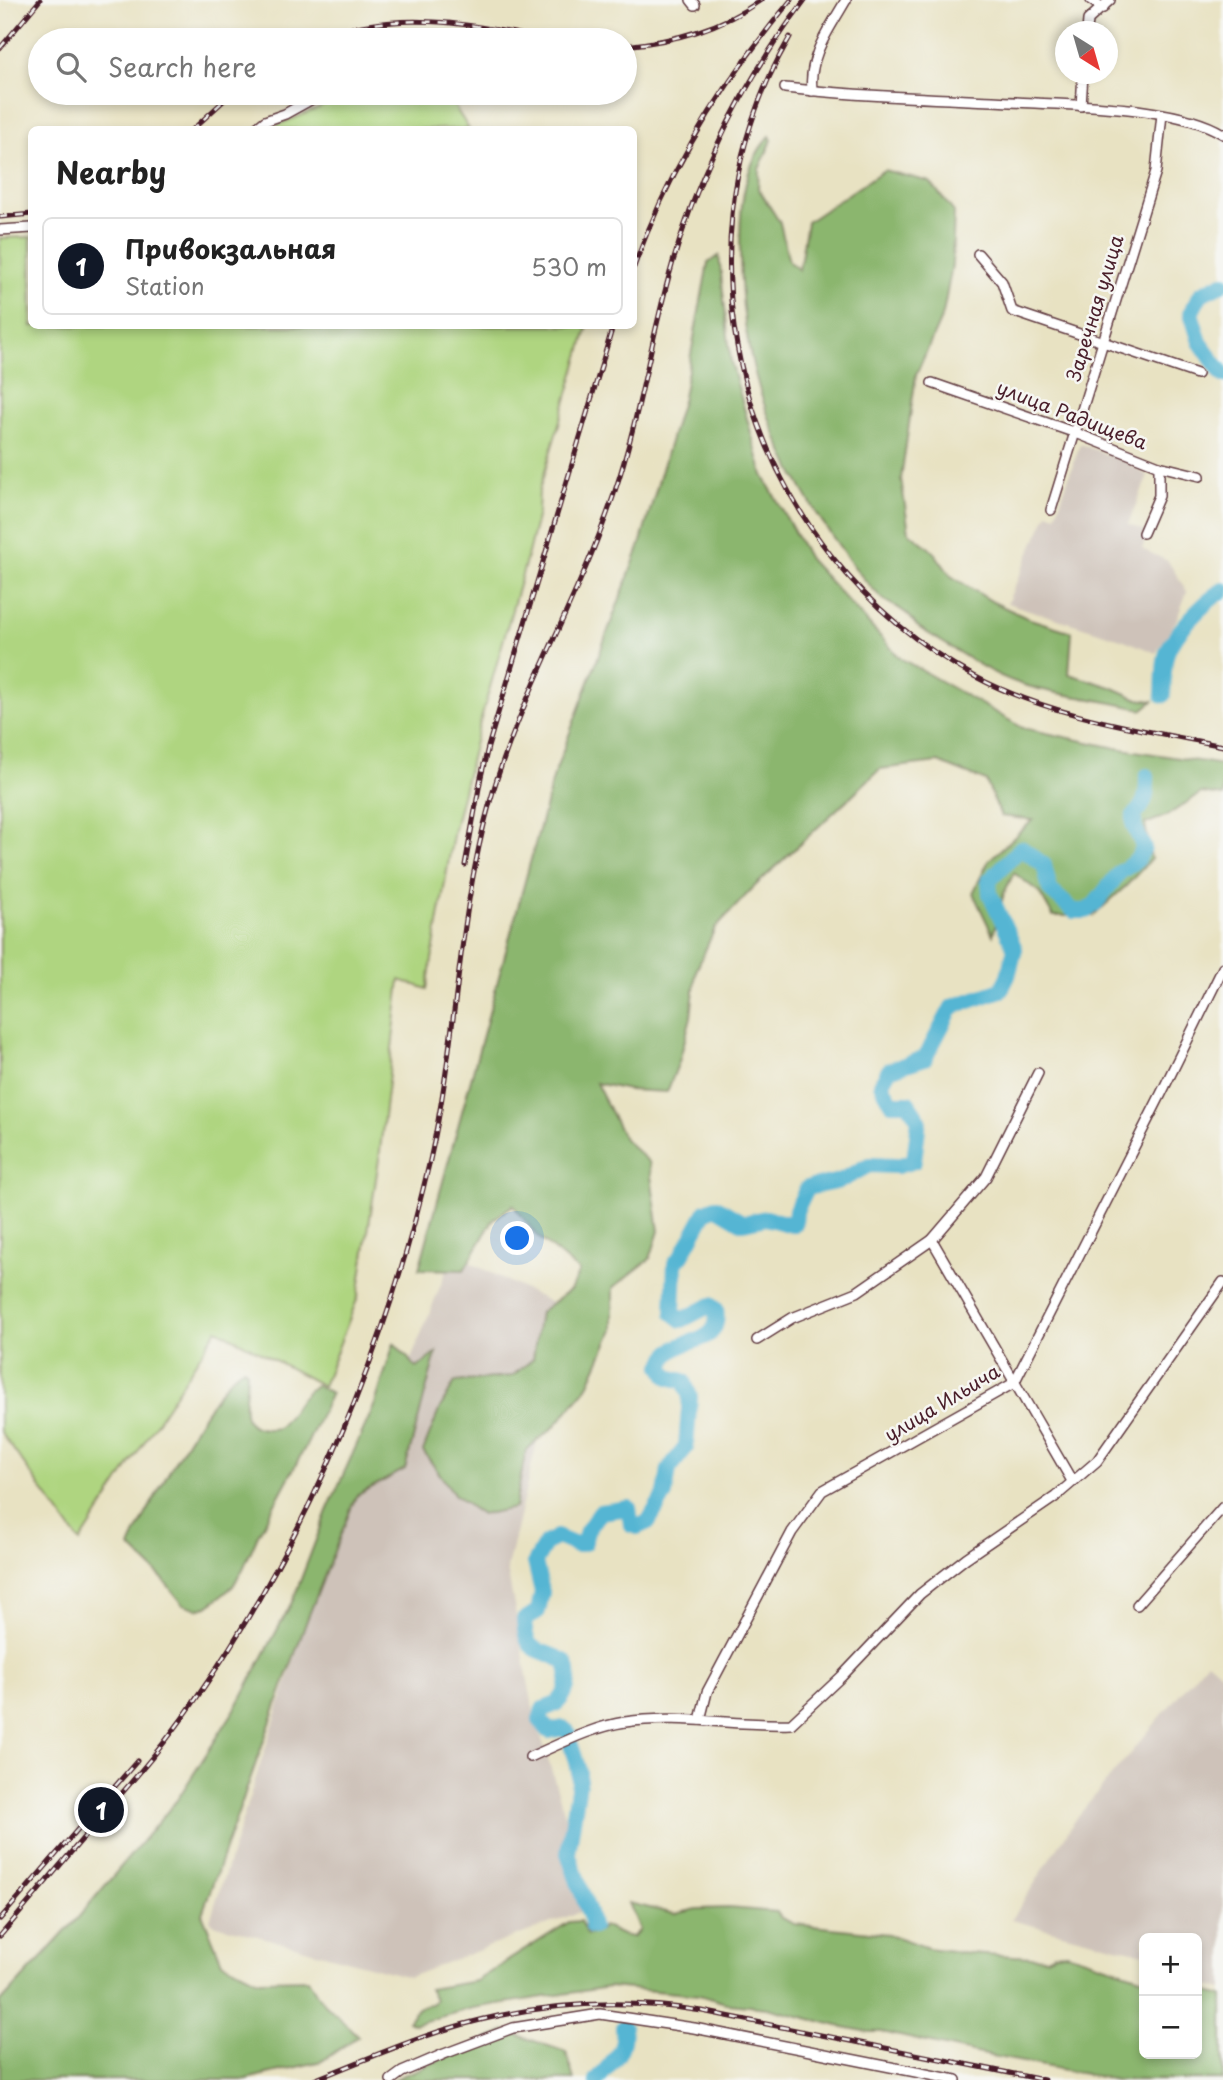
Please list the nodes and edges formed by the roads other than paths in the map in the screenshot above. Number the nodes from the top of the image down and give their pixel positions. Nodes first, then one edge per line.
1 (846, 0) edge
2 (1091, 0) edge
3 (1110, 0) edge
4 (1103, 8) junction
5 (1088, 21) edge
6 (1082, 84) edge
7 (785, 88) dead end
8 (812, 91) junction
9 (301, 105) edge
10 (1081, 106) junction
11 (1162, 114) junction
12 (259, 126) edge
13 (1223, 134) edge
14 (28, 228) edge
15 (0, 230) edge
16 (978, 254) dead end
17 (1102, 342) junction
18 (1197, 374) dead end
19 (932, 383) dead end
20 (1076, 433) junction
21 (1158, 466) junction
22 (1200, 477) dead end
23 (1051, 510) dead end
24 (1143, 533) dead end
25 (1223, 968) edge
26 (1038, 1073) dead end
27 (932, 1240) junction
28 (1222, 1282) edge
29 (757, 1340) dead end
30 (1014, 1383) junction
31 (1072, 1480) junction
32 (1223, 1507) edge
33 (1137, 1605) dead end
34 (700, 1720) junction
35 (530, 1757) dead end
36 (391, 2080) edge
37 (956, 2080) edge

1 - 8 street
2 - 4 street
3 - 4 street
4 - 5 street
6 - 10 street
7 - 8 street
8 - 10 street
9 - 12 street
10 - 11 street
11 - 13 street
11 - 17 street, Заречная улица
14 - 15 street
16 - 17 street
17 - 18 street
17 - 20 street, Заречная улица
19 - 20 street, улица Радищева
20 - 21 street, улица Радищева
20 - 23 street, Заречная улица
21 - 22 street, улица Радищева
21 - 24 street
25 - 30 street, улица Ильича
26 - 27 street
27 - 29 street
27 - 30 street
28 - 31 street
30 - 31 street
30 - 34 street, улица Ильича
31 - 34 street
32 - 33 street
34 - 35 street
36 - 37 street

